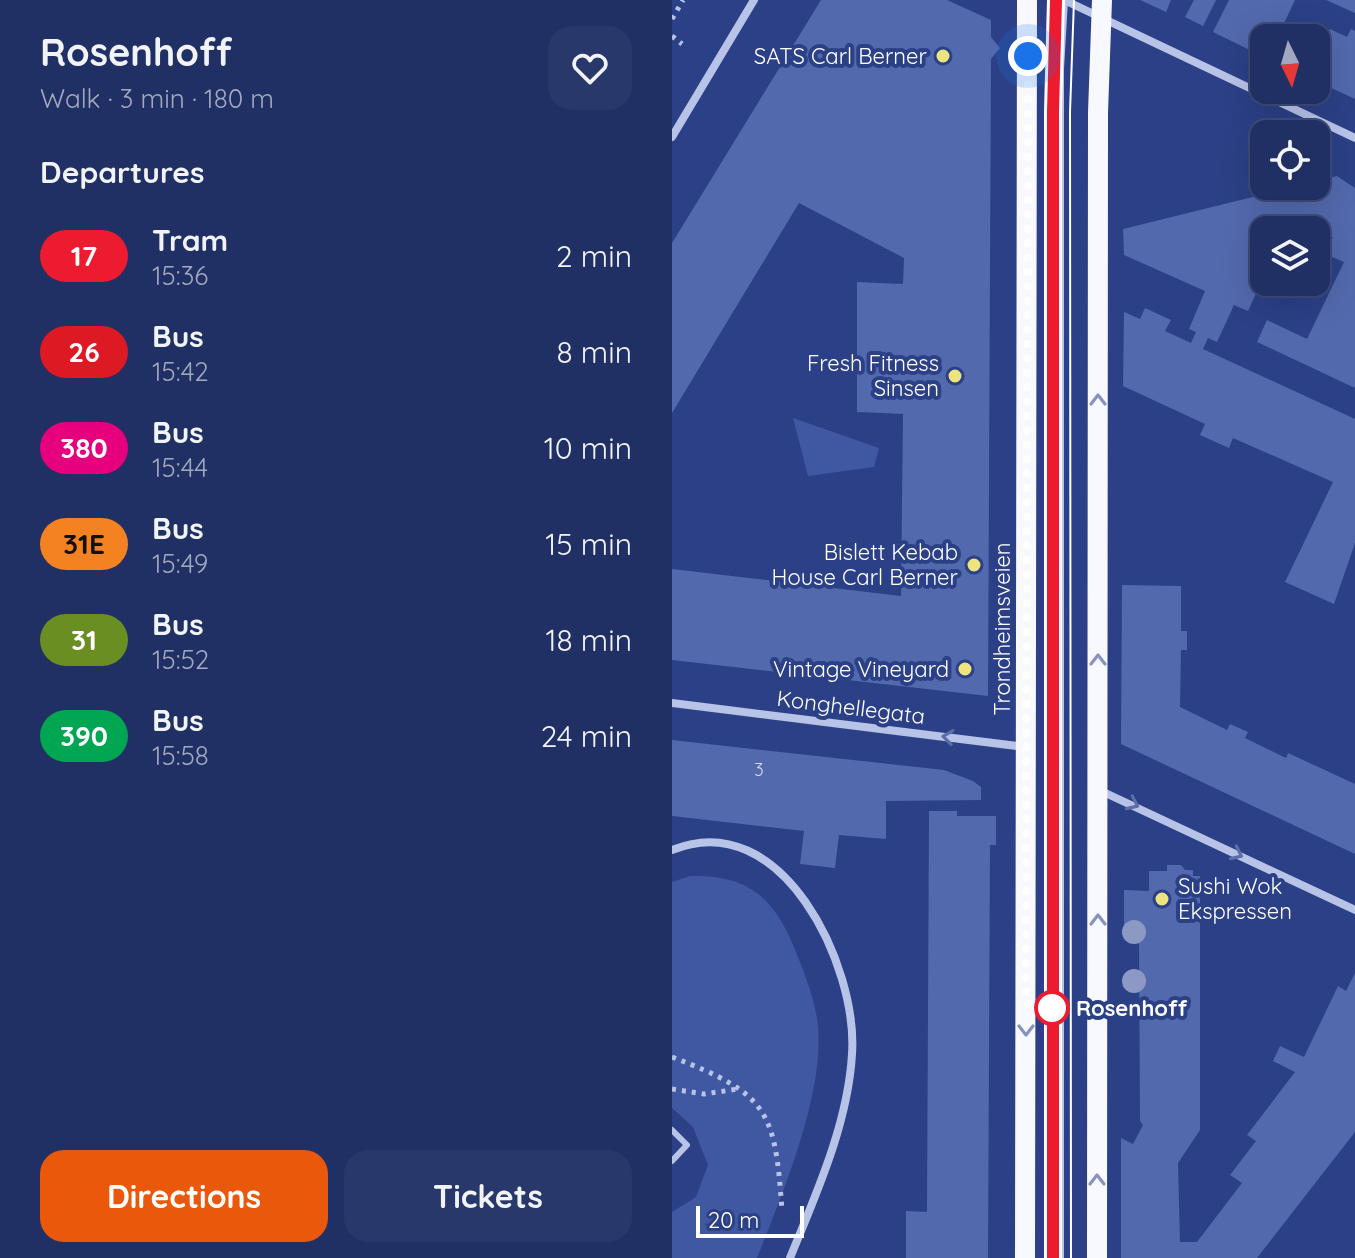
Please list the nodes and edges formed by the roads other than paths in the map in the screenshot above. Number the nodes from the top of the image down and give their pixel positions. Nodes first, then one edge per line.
1 (754, 0) edge
2 (1027, 0) edge
3 (1064, 0) edge
4 (1102, 8) edge
5 (672, 137) edge
6 (1355, 138) edge
7 (672, 703) edge
8 (1026, 747) junction
9 (1098, 789) junction
10 (672, 850) edge
11 (1355, 910) edge
12 (672, 1130) edge
13 (672, 1161) edge
14 (790, 1258) edge
15 (1025, 1258) edge
16 (1061, 1258) edge
17 (1097, 1258) edge

1 - 5 street
2 - 8 main road, Trondheimsveien
3 - 4 street
3 - 16 lane
4 - 6 street
9 -> 4 main road
8 -> 7 street, Konghellegata
8 -> 15 main road, Trondheimsveien
9 -> 11 street
17 -> 9 main road
10 - 14 street
12 - 13 lane

